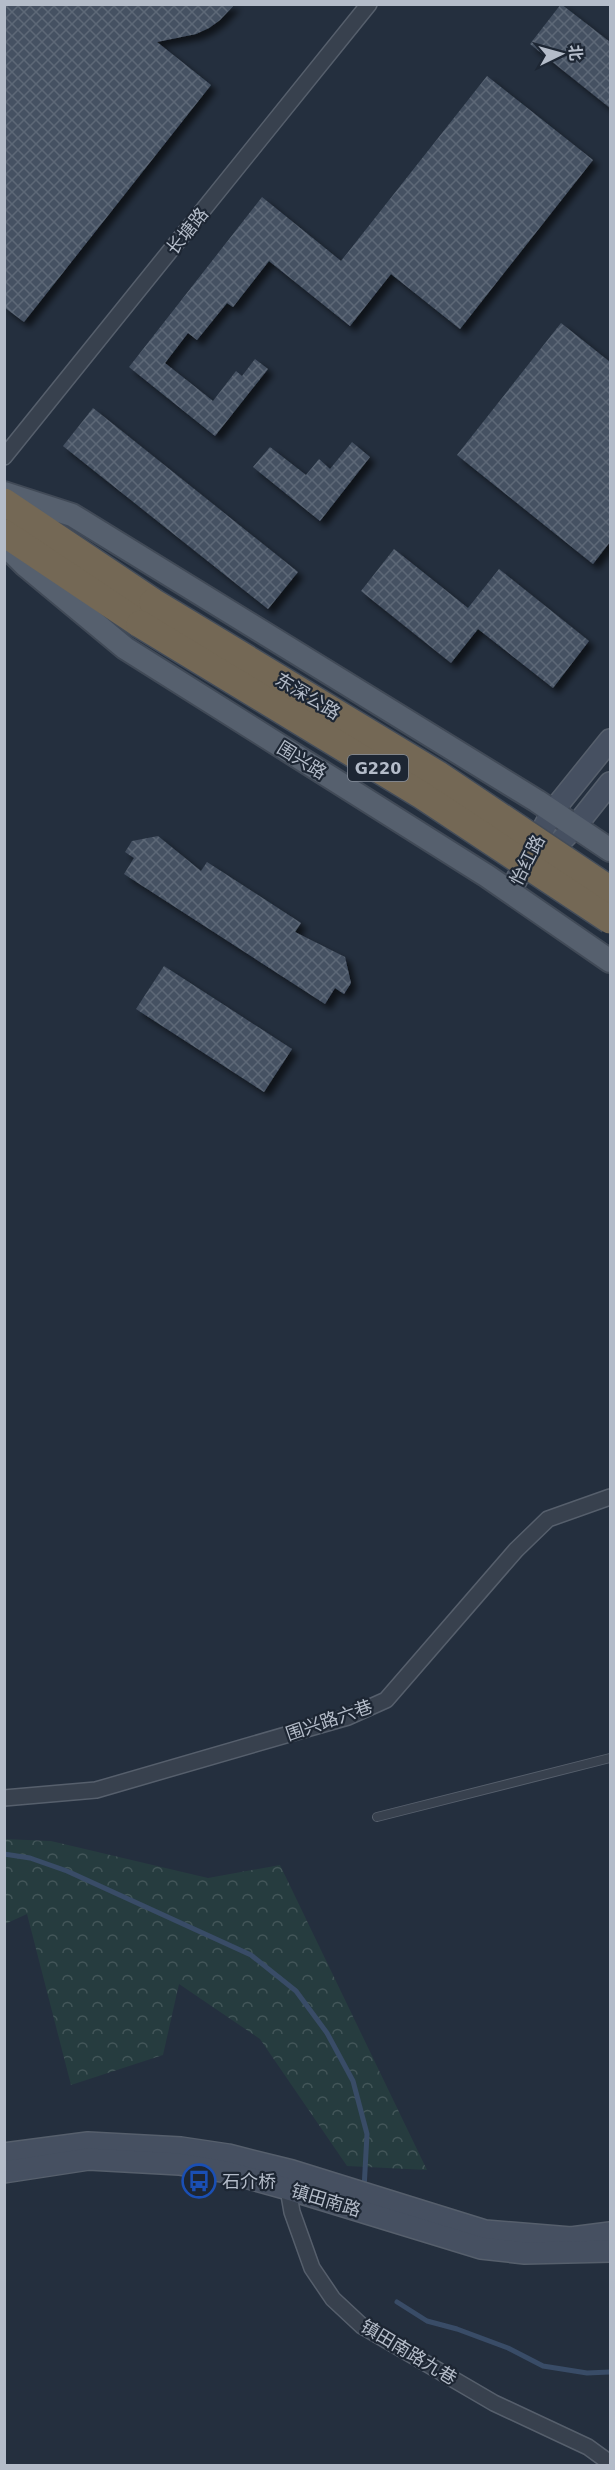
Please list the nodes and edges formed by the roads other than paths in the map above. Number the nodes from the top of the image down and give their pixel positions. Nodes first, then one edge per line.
1 (369, 4) edge
2 (4, 458) edge
3 (4, 493) edge
4 (4, 502) edge
5 (4, 533) edge
6 (4, 544) edge
7 (146, 613) junction
8 (610, 740) edge
9 (610, 783) edge
10 (552, 812) junction
11 (575, 827) junction
12 (610, 850) edge
13 (610, 890) edge
14 (510, 892) junction
15 (610, 920) edge
16 (610, 961) edge
17 (610, 1497) edge
18 (610, 1758) edge
19 (4, 1798) edge
20 (377, 1817) dead end
21 (4, 2154) edge
22 (4, 2172) edge
23 (290, 2180) junction
24 (610, 2233) edge
25 (610, 2251) edge
26 (610, 2463) edge

1 - 2 street, 长塘路
3 - 10 main road
4 - 7 highway, 东深公路 / G220
5 - 7 highway, 东深公路 / G220
6 - 14 main road, 围兴路
7 - 13 highway, 东深公路 / G220, bridge
7 - 15 highway, 东深公路 / G220, bridge
8 - 10 main road, 怡红路
9 - 11 main road, 怡红路
10 - 11 main road
10 - 14 main road, 怡红路
11 - 12 main road
11 - 14 main road, 怡红路
14 - 16 main road, 围兴路
17 - 19 street, 围兴路六巷
18 - 20 lane
21 - 23 main road, 镇田南路
22 - 23 main road, 镇田南路
23 - 24 main road, 镇田南路
23 - 25 main road, 镇田南路
23 - 26 street, 镇田南路九巷

